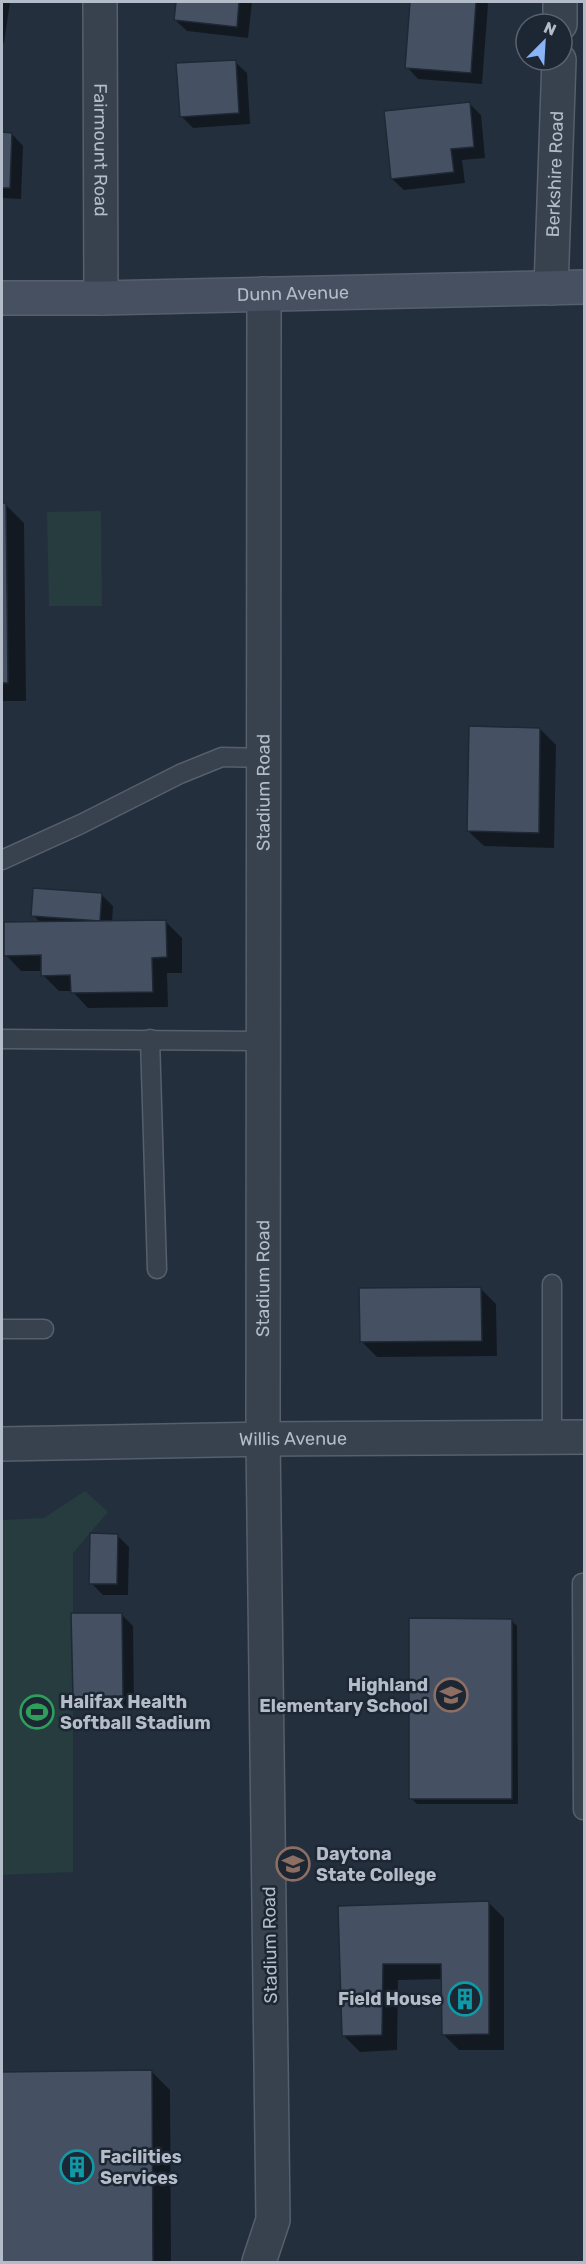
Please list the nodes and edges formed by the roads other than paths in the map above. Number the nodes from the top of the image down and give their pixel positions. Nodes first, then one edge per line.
1 (100, 2) edge
2 (559, 72) edge
3 (585, 287) edge
4 (551, 288) junction
5 (264, 294) junction
6 (2, 298) edge
7 (101, 298) junction
8 (264, 758) junction
9 (2, 860) edge
10 (2, 1039) edge
11 (150, 1039) junction
12 (263, 1041) junction
13 (157, 1269) dead end
14 (552, 1284) dead end
15 (2, 1329) edge
16 (44, 1329) dead end
17 (552, 1437) junction
18 (585, 1437) edge
19 (263, 1439) junction
20 (2, 1444) edge
21 (585, 1583) edge
22 (583, 1810) dead end
23 (259, 2262) edge

1 - 7 street, Fairmount Road
2 - 4 street, Berkshire Road
3 - 4 main road, Dunn Avenue
4 - 5 main road, Dunn Avenue
5 - 7 main road, Dunn Avenue
5 - 8 street, Stadium Road
6 - 7 main road, Dunn Avenue
8 - 9 lane
8 - 12 street, Stadium Road
10 - 11 lane
11 - 12 lane
11 - 13 lane
12 - 19 street, Stadium Road
14 - 17 lane
15 - 16 lane
17 - 18 street, Willis Avenue
17 - 19 street, Willis Avenue
19 - 20 street, Willis Avenue
19 - 23 street, Stadium Road
21 - 22 lane

